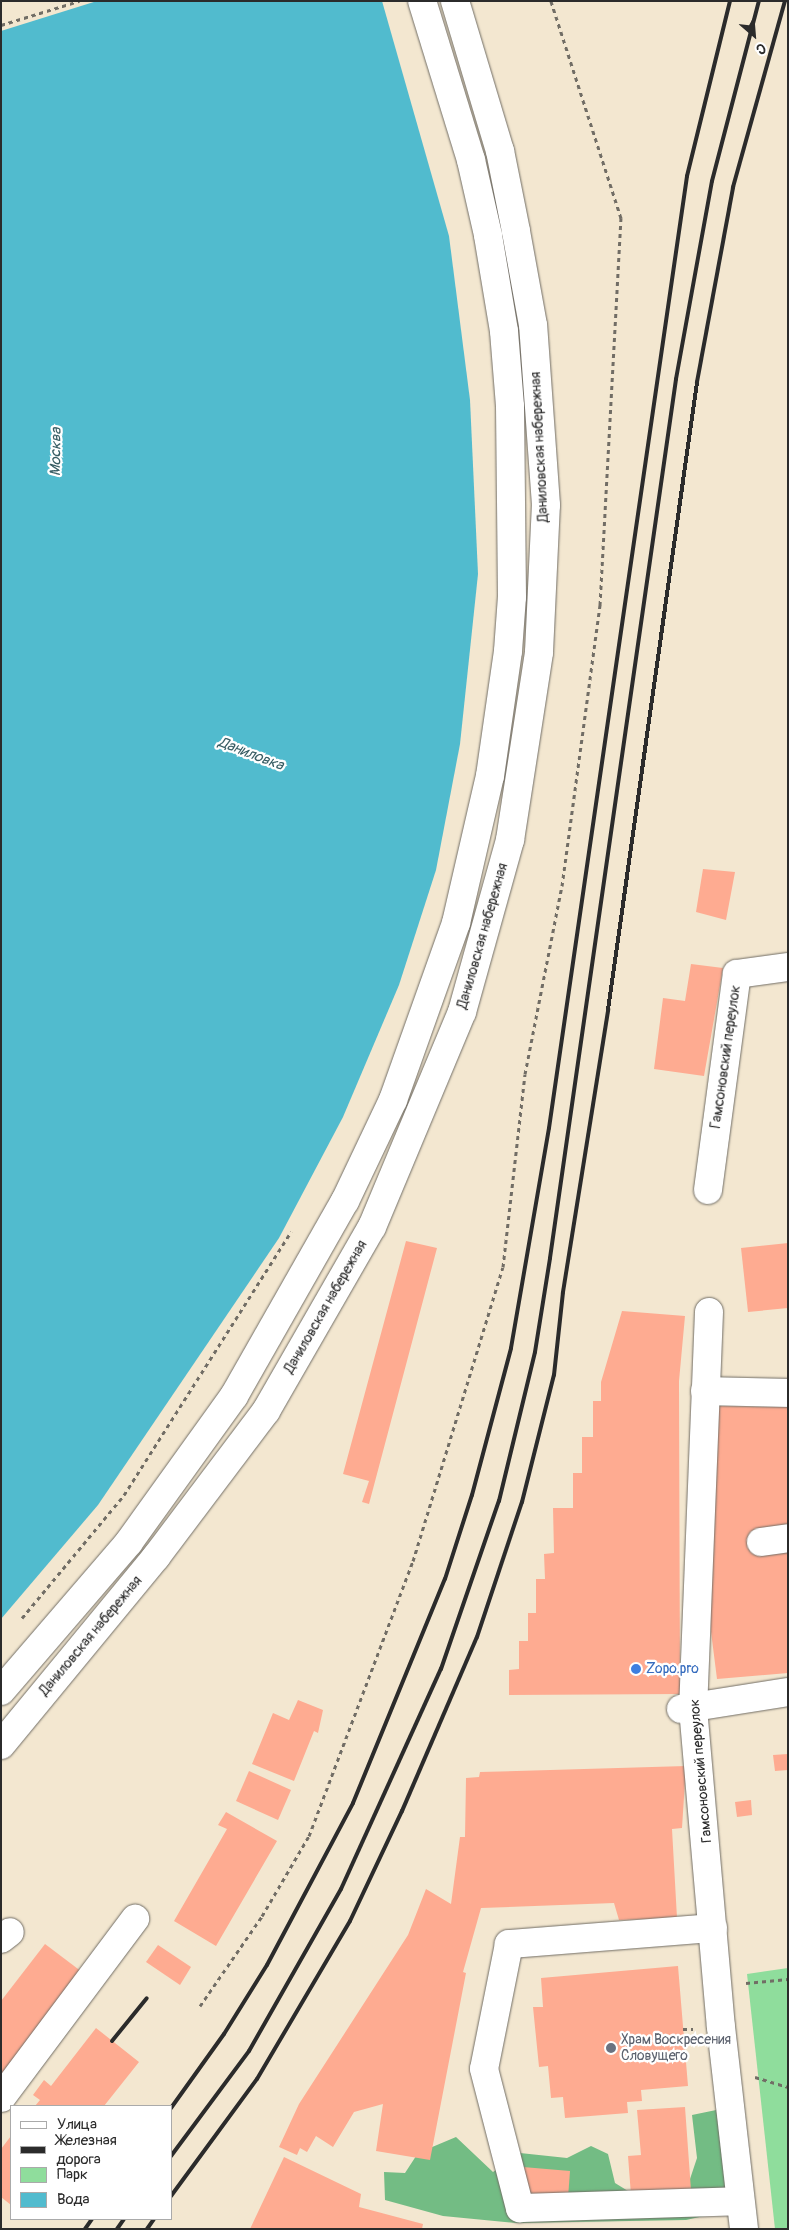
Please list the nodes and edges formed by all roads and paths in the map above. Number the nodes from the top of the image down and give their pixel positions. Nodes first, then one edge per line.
1 (79, 1) edge
2 (422, 1) edge
3 (455, 1) edge
4 (551, 1) edge
5 (1, 25) edge
6 (788, 967) edge
7 (708, 1190) dead end
8 (295, 1226) dead end
9 (708, 1312) dead end
10 (705, 1391) junction
11 (788, 1393) edge
12 (788, 1538) edge
13 (761, 1542) dead end
14 (20, 1621) dead end
15 (1, 1691) edge
16 (788, 1692) edge
17 (687, 1708) junction
18 (1, 1744) edge
19 (135, 1919) dead end
20 (712, 1928) junction
21 (788, 1979) edge
22 (747, 1983) dead end
23 (200, 2006) dead end
24 (684, 2029) dead end
25 (690, 2029) dead end
26 (750, 2076) dead end
27 (788, 2087) edge
28 (1, 2098) edge
29 (739, 2201) junction
30 (744, 2229) edge

1 - 5 path
2 - 15 main road, Даниловская набережная
3 - 18 main road, Даниловская набережная
4 - 23 path
6 - 7 main road, Гамсоновский переулок
8 - 14 path
9 - 10 main road, Гамсоновский переулок
10 - 11 main road
10 - 17 main road, Гамсоновский переулок
12 - 13 main road
16 - 17 main road
17 - 20 main road, Гамсоновский переулок
19 - 28 main road
20 - 29 main road, Гамсоновский переулок
20 - 29 main road
21 - 22 path
24 - 25 path
26 - 27 path
29 - 30 main road, Гамсоновский переулок

